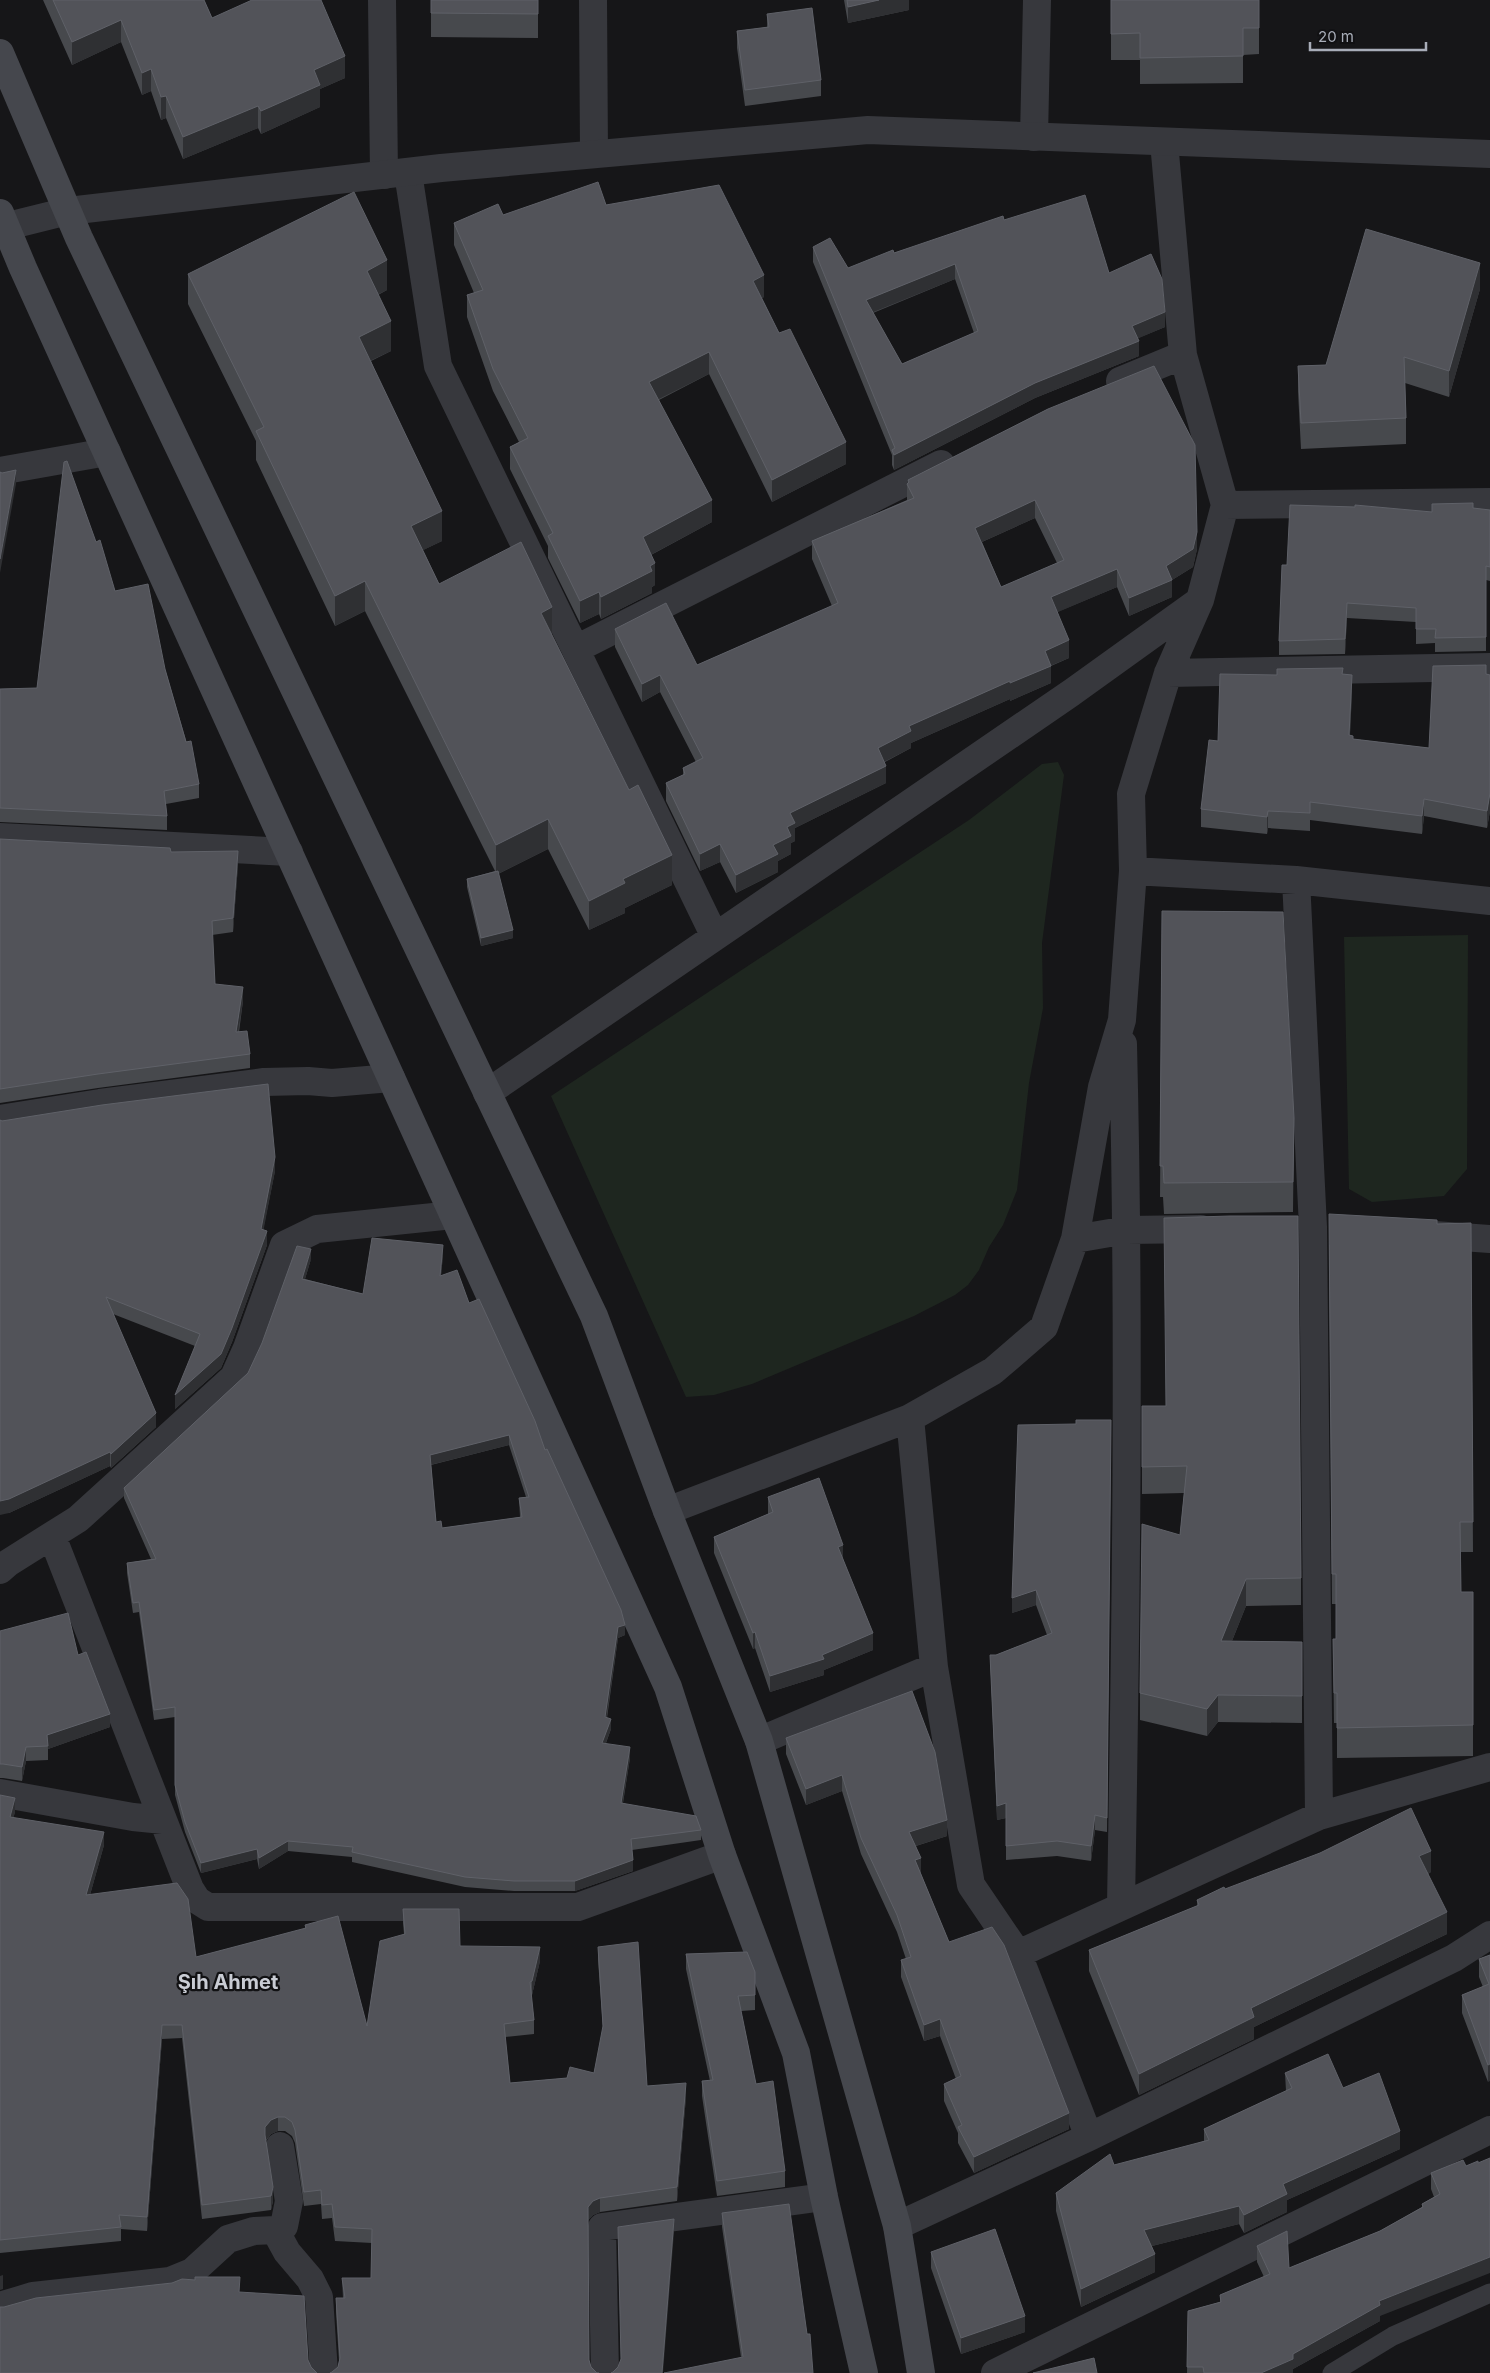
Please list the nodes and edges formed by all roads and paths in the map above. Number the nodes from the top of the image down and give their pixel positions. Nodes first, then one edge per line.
1 (382, 0) edge
2 (593, 0) edge
3 (1037, 0) edge
4 (0, 53) edge
5 (1034, 137) junction
6 (1164, 142) junction
7 (594, 153) junction
8 (1490, 154) edge
9 (396, 174) junction
10 (68, 211) junction
11 (2, 223) edge
12 (1183, 355) junction
13 (1095, 391) edge
14 (107, 452) junction
15 (963, 453) edge
16 (0, 471) edge
17 (1490, 502) edge
18 (1225, 505) junction
19 (1200, 600) junction
20 (576, 649) junction
21 (1490, 667) edge
22 (1168, 673) junction
23 (0, 837) edge
24 (289, 852) junction
25 (1133, 871) junction
26 (1296, 880) junction
27 (1490, 901) edge
28 (715, 937) junction
29 (1122, 1020) junction
30 (391, 1078) junction
31 (487, 1093) junction
32 (0, 1120) edge
33 (453, 1215) junction
34 (1313, 1227) junction
35 (1225, 1228) edge
36 (1284, 1228) edge
37 (1343, 1229) edge
38 (1128, 1230) junction
39 (1411, 1234) edge
40 (1075, 1238) junction
41 (1490, 1239) edge
42 (910, 1418) junction
43 (667, 1511) junction
44 (52, 1536) junction
45 (3, 1560) edge
46 (934, 1667) junction
47 (759, 1741) junction
48 (1490, 1767) edge
49 (0, 1793) edge
50 (1319, 1816) junction
51 (163, 1820) junction
52 (722, 1855) junction
53 (1122, 1905) junction
54 (1490, 1935) edge
55 (1018, 1954) junction
56 (1490, 2130) edge
57 (1089, 2137) junction
58 (280, 2146) dead end
59 (824, 2197) junction
60 (897, 2226) junction
61 (275, 2230) junction
62 (1490, 2294) edge
63 (0, 2306) edge
64 (324, 2373) edge
65 (605, 2373) edge
66 (864, 2373) edge
67 (921, 2373) edge
68 (995, 2373) edge
69 (1332, 2373) edge

1 - 9 street
2 - 7 street
3 - 5 street
4 - 10 main road
5 - 6 street
5 - 7 street
6 - 8 street
6 - 12 street
7 - 9 street
9 - 10 street
9 - 20 street
10 - 11 street
10 - 31 main road
11 - 14 main road
12 - 13 street
12 - 18 street
14 - 16 street
14 - 24 main road
15 - 20 street
17 - 18 street
18 - 19 street
19 - 22 street
19 - 28 street
20 - 28 street
21 - 22 street
22 - 25 street
23 - 24 street
24 - 30 main road
25 - 26 street
25 - 29 street
26 - 27 street
26 - 34 street
28 - 31 street
29 - 38 street
29 - 40 street
30 - 32 street
30 - 33 main road
31 - 43 main road
33 - 44 street
33 - 52 main road
34 - 36 street
34 - 37 street
34 - 50 street
35 - 38 street
38 - 40 street
38 - 53 street
39 - 41 street
40 - 42 street
42 - 43 street
42 - 46 street
43 - 47 main road
44 - 45 street
44 - 51 street
46 - 47 street
46 - 55 street
47 - 60 main road
48 - 50 street
49 - 51 street
50 - 53 street
51 - 52 street
52 - 59 main road
53 - 55 street
54 - 57 street
55 - 57 street
56 - 68 street
57 - 60 street
58 - 61 street
59 - 65 street
59 - 66 main road
60 - 67 main road
61 - 63 street
61 - 64 street
62 - 69 lane

